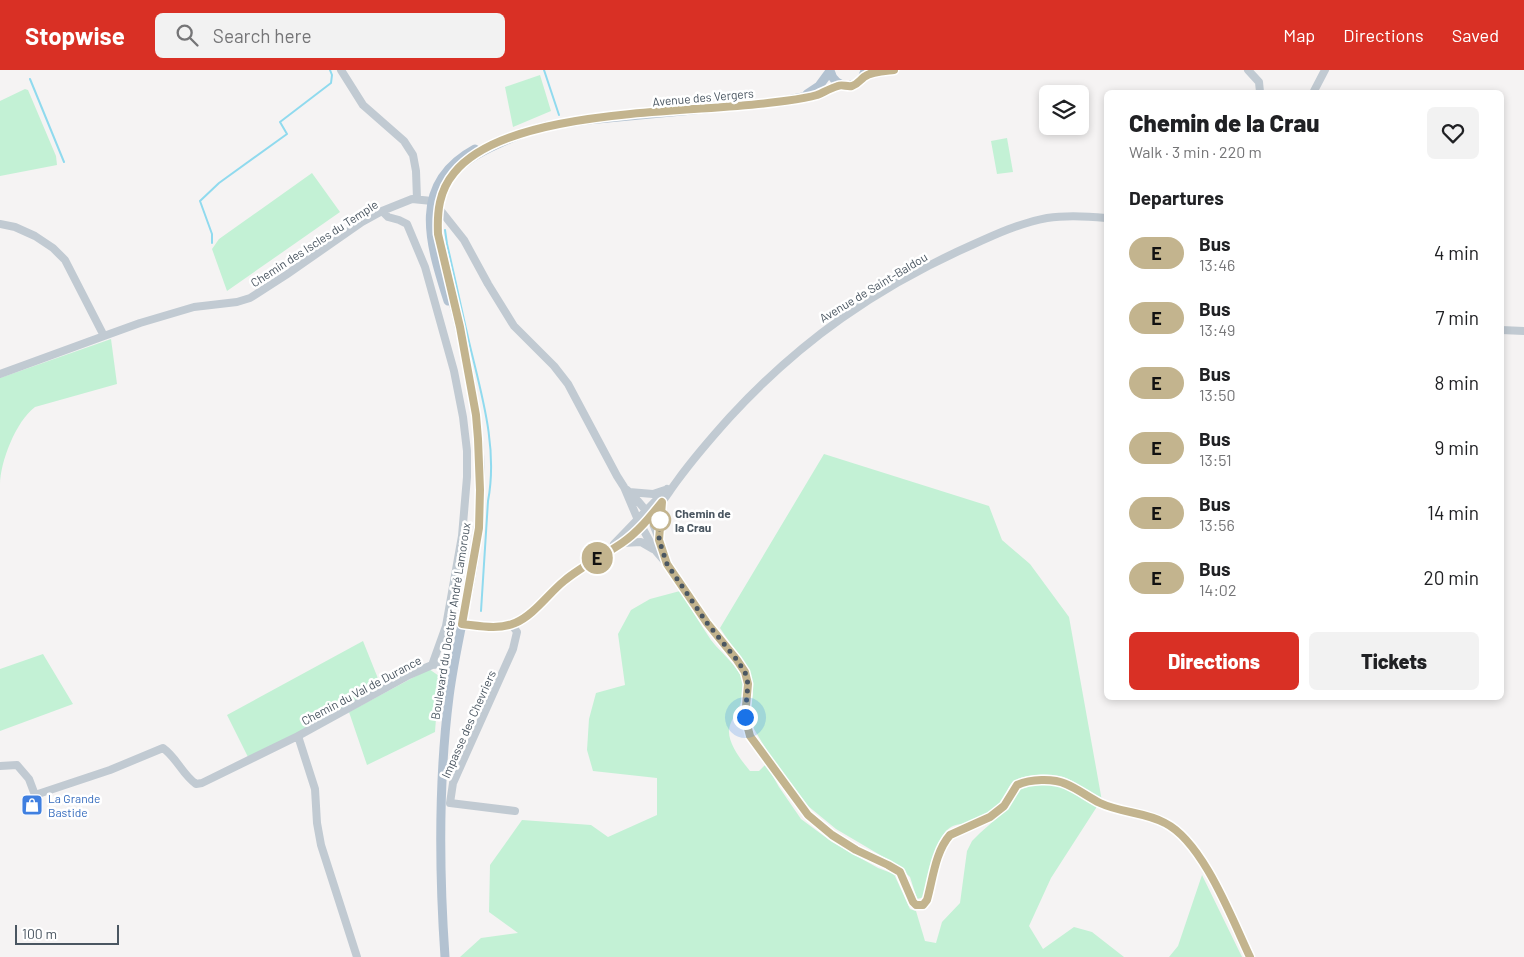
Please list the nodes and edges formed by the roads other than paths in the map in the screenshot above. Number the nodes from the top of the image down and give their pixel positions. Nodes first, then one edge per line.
1 (341, 70) edge
2 (893, 70) edge
3 (1248, 70) edge
4 (1325, 70) edge
5 (830, 71) edge
6 (864, 74) edge
7 (840, 85) junction
8 (1260, 90) edge
9 (1315, 90) edge
10 (793, 100) junction
11 (526, 132) junction
12 (417, 198) junction
13 (435, 205) junction
14 (382, 211) junction
15 (1104, 218) edge
16 (0, 224) edge
17 (1504, 330) edge
18 (1524, 331) edge
19 (104, 336) junction
20 (464, 350) junction
21 (0, 374) edge
22 (676, 482) junction
23 (627, 490) junction
24 (666, 490) junction
25 (662, 502) junction
26 (649, 514) junction
27 (640, 523) junction
28 (659, 540) junction
29 (622, 543) junction
30 (654, 549) junction
31 (606, 552) junction
32 (667, 564) junction
33 (462, 624) junction
34 (512, 625) junction
35 (454, 663) junction
36 (432, 665) junction
37 (298, 736) junction
38 (0, 766) edge
39 (515, 811) dead end
40 (357, 957) edge
41 (446, 957) edge
42 (1250, 957) edge

1 - 12 street
2 - 6 main road
3 - 8 street
4 - 9 street
5 - 7 main road
5 - 10 main road, Avenue des Vergers
6 - 7 main road, Avenue des Vergers
7 - 10 main road, Avenue des Vergers
10 - 11 main road, Avenue des Vergers
11 - 13 main road, Boulevard du Docteur André Lamoroux
11 - 13 main road, Boulevard du Docteur André Lamoroux
12 - 13 street, Chemin des Iscles du Temple
12 - 14 street, Chemin des Iscles du Temple
13 - 20 main road, Boulevard du Docteur André Lamoroux
13 - 20 main road, Boulevard du Docteur André Lamoroux
13 - 23 street
14 - 19 street, Chemin des Iscles du Temple
14 - 36 street
15 - 22 street, Avenue de Saint-Baldou
16 - 19 street
17 - 18 street
19 - 21 street, Chemin des Iscles du Temple
20 - 33 main road, Boulevard du Docteur André Lamoroux
22 - 24 street, Avenue de Saint-Baldou
22 - 25 street, Avenue de Saint-Baldou
23 - 24 street
23 - 26 street
23 - 27 street
24 - 26 street, Avenue de Saint-Baldou
25 - 26 street, Avenue de Saint-Baldou
25 - 28 street
26 - 27 street, Avenue de Saint-Baldou
26 - 28 street
27 - 29 street, Avenue de Saint-Baldou
27 - 30 street
27 - 31 street, Avenue de Saint-Baldou
28 - 32 street
29 - 30 street
29 - 31 street, Avenue de Saint-Baldou
30 - 32 street
31 - 34 street, Avenue de Saint-Baldou
32 - 42 street
33 - 34 street
33 - 35 main road, Boulevard du Docteur André Lamoroux
34 - 39 street, Impasse des Chevriers
35 - 36 street, Chemin du Val de Durance
35 - 41 main road, Boulevard du Docteur André Lamoroux
36 - 37 street, Chemin du Val de Durance
37 - 38 street
37 - 40 street, Chemin du Val de Durance

